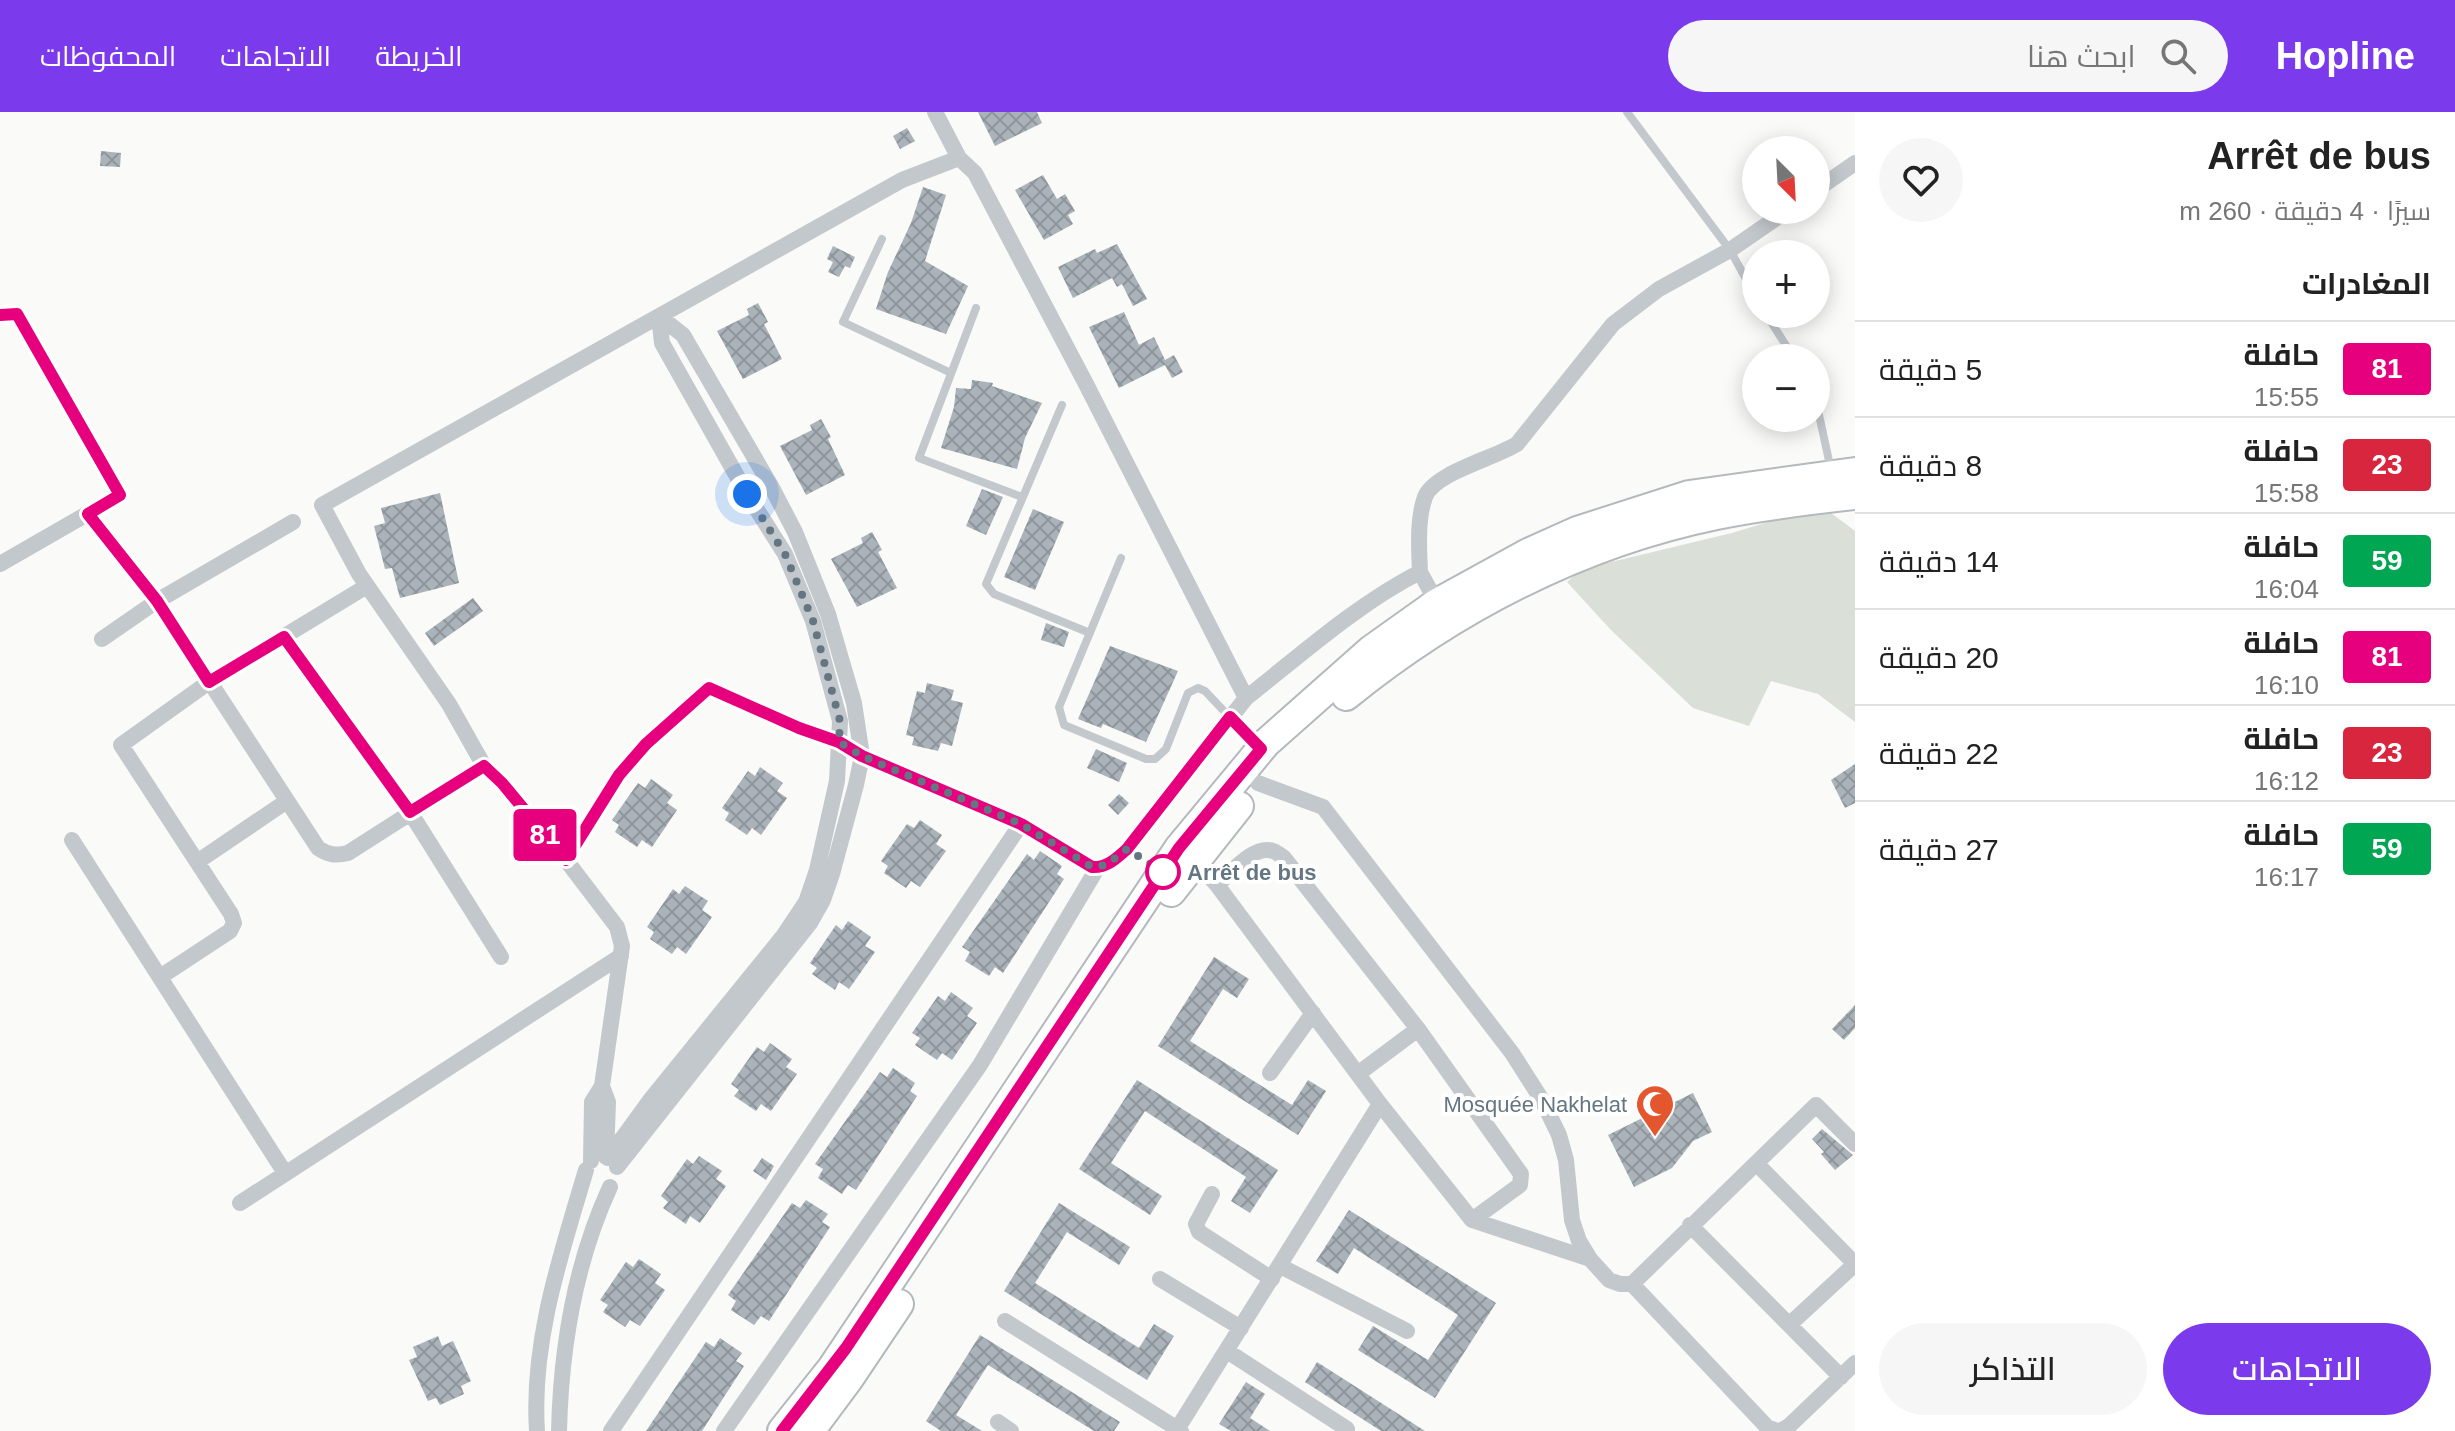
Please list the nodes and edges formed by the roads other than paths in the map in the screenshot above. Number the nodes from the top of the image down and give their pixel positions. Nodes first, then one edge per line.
1 (935, 112) edge
2 (1627, 112) edge
3 (959, 158) junction
4 (1855, 163) edge
5 (1830, 180) edge
6 (1768, 224) edge
7 (882, 239) dead end
8 (1730, 250) junction
9 (1742, 272) edge
10 (976, 308) dead end
11 (0, 315) edge
12 (659, 316) junction
13 (951, 373) junction
14 (1062, 405) dead end
15 (1827, 432) edge
16 (1843, 474) edge
17 (1855, 495) edge
18 (1022, 497) junction
19 (88, 514) junction
20 (293, 522) dead end
21 (1121, 558) dead end
22 (0, 564) edge
23 (1420, 572) junction
24 (367, 586) junction
25 (157, 601) junction
26 (1437, 603) junction
27 (1090, 633) junction
28 (284, 637) junction
29 (102, 639) dead end
30 (209, 682) junction
31 (1246, 698) junction
32 (1230, 717) junction
33 (839, 742) junction
34 (1261, 749) junction
35 (862, 756) junction
36 (484, 766) junction
37 (1258, 783) junction
38 (287, 801) junction
39 (410, 812) junction
40 (1021, 824) junction
41 (72, 840) dead end
42 (566, 860) junction
43 (1195, 860) junction
44 (197, 862) junction
45 (1098, 867) junction
46 (1217, 885) junction
47 (621, 956) junction
48 (501, 957) dead end
49 (160, 977) junction
50 (1313, 1013) junction
51 (1418, 1029) junction
52 (1270, 1073) dead end
53 (1359, 1073) junction
54 (1380, 1104) junction
55 (1855, 1144) edge
56 (602, 1163) junction
57 (1757, 1164) junction
58 (285, 1173) junction
59 (610, 1187) junction
60 (1212, 1194) dead end
61 (240, 1203) dead end
62 (1472, 1220) junction
63 (1690, 1225) junction
64 (1590, 1259) junction
65 (1855, 1264) edge
66 (1276, 1273) junction
67 (1160, 1279) dead end
68 (1632, 1284) junction
69 (1005, 1321) dead end
70 (1790, 1324) junction
71 (1241, 1328) junction
72 (1407, 1331) dead end
73 (1227, 1351) junction
74 (1855, 1363) edge
75 (1841, 1377) junction
76 (1347, 1429) dead end
77 (1179, 1430) edge
78 (537, 1431) edge
79 (559, 1431) edge
80 (611, 1431) edge
81 (724, 1431) edge
82 (782, 1431) edge
83 (810, 1431) edge
84 (1778, 1431) edge

1 - 3 street
2 - 8 lane
3 - 12 street
3 - 31 street
4 - 5 street
6 - 8 street
7 - 13 lane
8 - 9 lane
8 - 23 street
10 - 13 lane
11 - 19 street
12 - 24 street
12 - 33 street
12 - 35 street
13 - 18 lane
14 - 18 lane
15 - 16 lane
16 - 26 highway
17 - 37 highway
18 - 27 lane
19 - 22 street
19 - 25 street
20 - 25 street
21 - 27 lane
23 - 26 street
23 - 31 street
24 - 28 street
24 - 36 street
25 - 29 street
25 - 30 street
26 - 34 highway
27 - 32 lane
28 - 30 street
28 - 39 street
30 - 38 street
30 - 44 street
31 - 32 street
32 - 34 lane
32 - 45 street
33 - 35 street
33 - 42 street
33 - 56 street
34 - 82 highway
35 - 40 street
35 - 56 street
36 - 39 street
36 - 42 street
37 - 43 highway
37 - 64 street
38 - 39 street
38 - 44 street
39 - 48 street
40 - 45 street
40 - 80 street
41 - 49 street
42 - 47 street
43 - 46 street
43 - 83 highway
44 - 49 street
45 - 81 street
46 - 50 street
46 - 51 street
47 - 56 street
47 - 58 street
49 - 58 street
50 - 52 street
50 - 53 street
51 - 53 street
51 - 62 street
53 - 54 street
54 - 62 street
54 - 66 street
55 - 57 street
56 - 59 street
56 - 59 street
56 - 78 street
57 - 63 street
57 - 65 street
58 - 61 street
59 - 79 street
60 - 66 street
62 - 64 street
63 - 68 street
63 - 70 street
64 - 68 street
65 - 70 street
66 - 71 street
66 - 72 street
67 - 71 street
68 - 84 street
69 - 77 street
70 - 75 street
71 - 73 street
73 - 76 street
73 - 77 street
74 - 75 street
75 - 84 street

